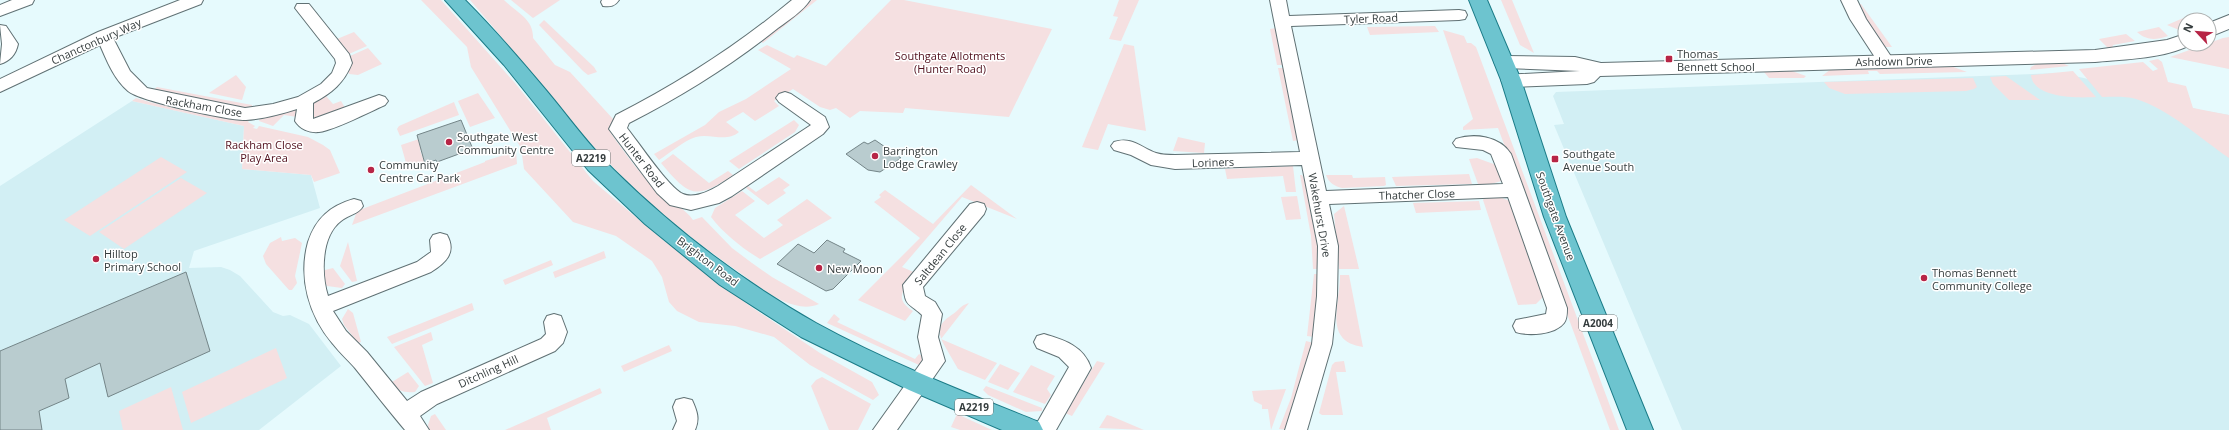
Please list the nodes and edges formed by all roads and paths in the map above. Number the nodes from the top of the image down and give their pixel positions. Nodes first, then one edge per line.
1 (26, 0) edge
2 (195, 0) edge
3 (454, 0) edge
4 (802, 0) edge
5 (1278, 0) edge
6 (1478, 0) edge
7 (1849, 0) edge
8 (303, 8) dead end
9 (0, 10) edge
10 (1459, 15) dead end
11 (1282, 22) junction
12 (2228, 23) edge
13 (2217, 28) edge
14 (0, 30) edge
15 (104, 36) junction
16 (2177, 43) edge
17 (0, 59) edge
18 (1886, 61) junction
19 (1508, 71) junction
20 (22, 75) junction
21 (0, 86) edge
22 (785, 98) dead end
23 (304, 100) junction
24 (379, 101) dead end
25 (1462, 143) dead end
26 (1120, 146) dead end
27 (1309, 158) junction
28 (1514, 190) junction
29 (1319, 198) junction
30 (354, 206) dead end
31 (977, 209) dead end
32 (440, 240) dead end
33 (322, 307) junction
34 (554, 322) dead end
35 (1523, 326) dead end
36 (1044, 342) dead end
37 (919, 383) junction
38 (684, 407) dead end
39 (411, 422) edge
40 (684, 430) edge
41 (884, 430) edge
42 (1030, 430) edge
43 (1044, 430) edge
44 (1296, 430) edge
45 (1640, 430) edge

1 - 9 street
2 - 15 street, Chanctonbury Way
3 - 37 main road, Brighton Road / A2219
4 - 22 street, Hunter Road
5 - 11 street, Wakehurst Drive
6 - 19 main road, Southgate Avenue / A2004
7 - 18 street
8 - 23 street, Rackham Close
10 - 11 street, Tyler Road
11 - 27 street, Wakehurst Drive
12 - 13 street
14 - 17 street
15 - 20 street, Chanctonbury Way
15 - 23 street, Rackham Close
16 - 18 street, Ashdown Drive
17 - 20 street
18 - 19 street, Ashdown Drive
19 - 45 main road, Southgate Avenue / A2004
20 - 21 street, Chanctonbury Way
23 - 24 street
25 - 28 street
26 - 27 street, Loriners
27 - 29 street, Wakehurst Drive
28 - 29 street, Thatcher Close
28 - 35 street
29 - 44 street, Wakehurst Drive
30 - 33 street, Ditchling Hill
31 - 37 street, Saltdean Close
32 - 33 street
33 - 39 street, Ditchling Hill
34 - 39 street, Ditchling Hill
36 - 43 street
37 - 41 street
37 - 42 main road, Brighton Road / A2219
38 - 40 street

